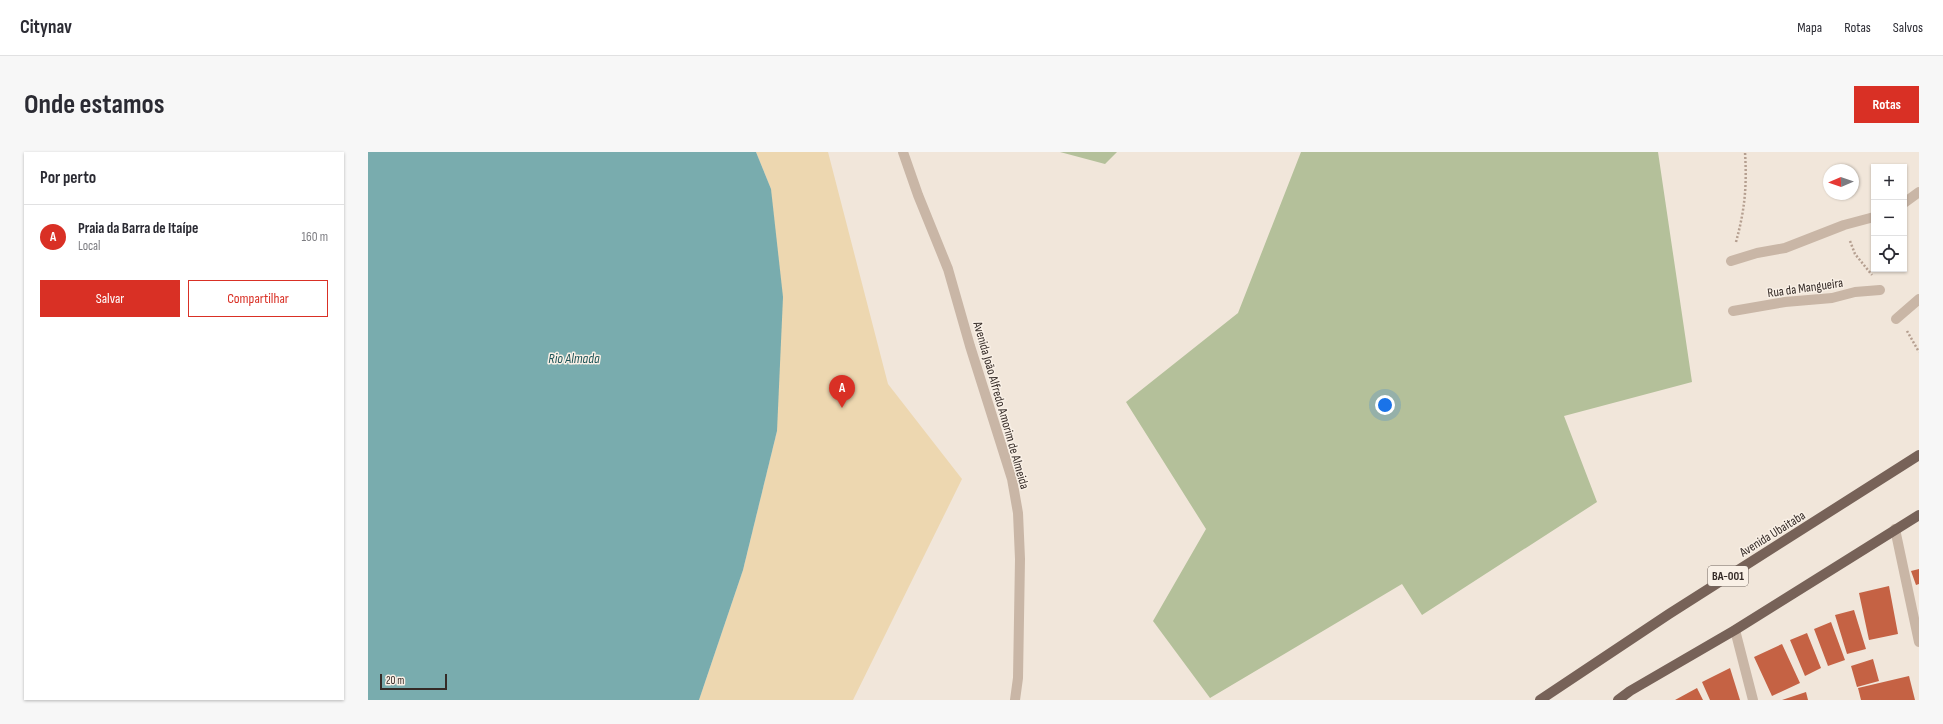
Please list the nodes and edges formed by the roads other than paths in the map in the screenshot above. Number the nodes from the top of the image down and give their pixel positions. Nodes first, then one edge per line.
1 (903, 152) edge
2 (1919, 192) edge
3 (1907, 201) edge
4 (1871, 218) edge
5 (1731, 262) road end
6 (1880, 290) dead end
7 (1919, 299) edge
8 (1733, 311) dead end
9 (1896, 319) dead end
10 (1919, 455) edge
11 (1919, 515) edge
12 (1895, 530) junction
13 (1735, 630) junction
14 (1919, 642) edge
15 (1015, 700) edge
16 (1540, 700) edge
17 (1618, 700) edge
18 (1753, 700) edge

1 - 15 street, Avenida João Alfredo Amorim de Almeida
2 - 3 street
4 - 5 street
6 - 8 street, Rua da Mangueira
7 - 9 street
10 - 16 main road, Avenida Ubaitaba / BA-001
11 - 12 main road
12 - 13 main road
12 - 14 street
13 - 17 main road
13 - 18 street

